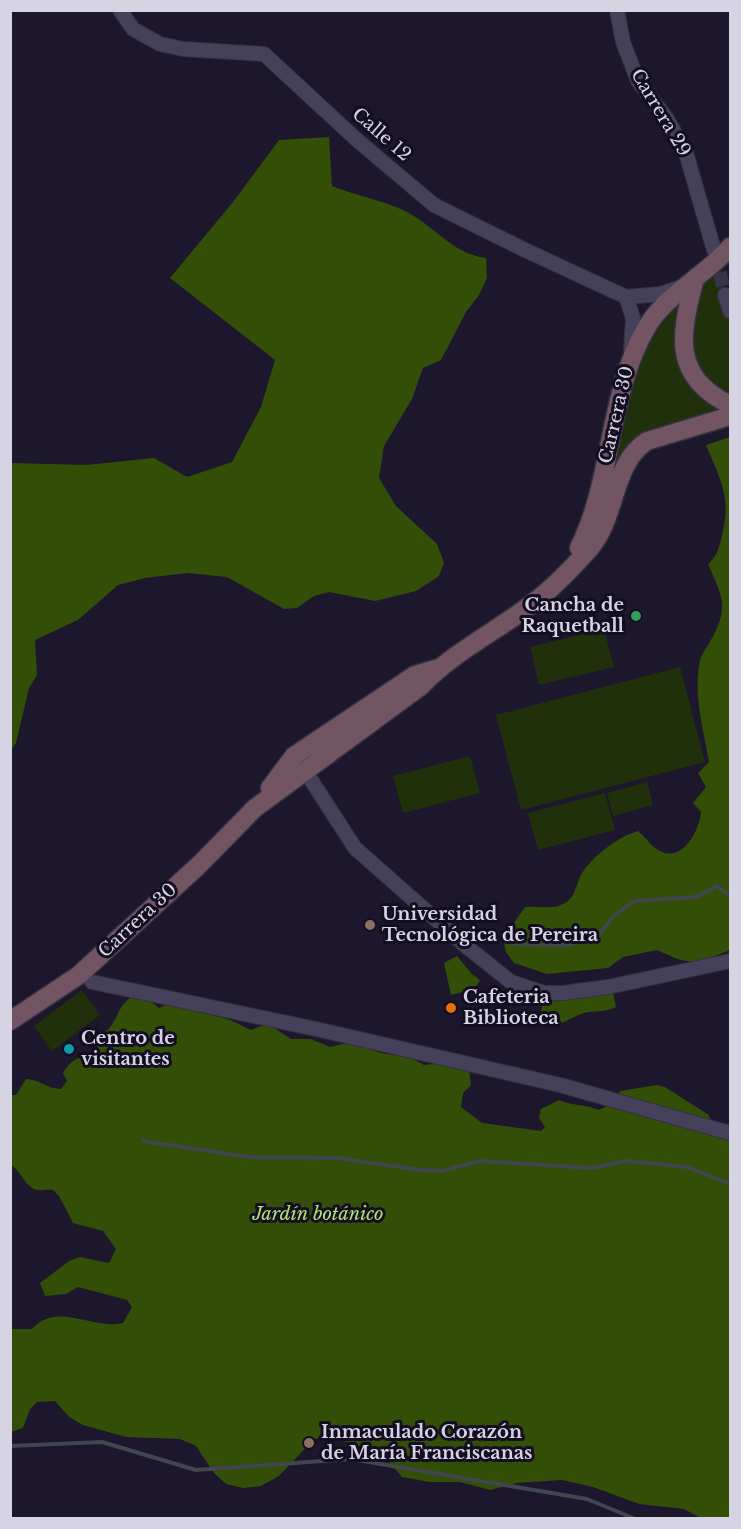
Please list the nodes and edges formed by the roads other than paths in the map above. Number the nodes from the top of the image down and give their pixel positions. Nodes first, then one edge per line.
1 (120, 10) edge
2 (617, 10) edge
3 (722, 248) edge
4 (694, 282) junction
5 (725, 295) dead end
6 (626, 297) junction
7 (730, 311) edge
8 (630, 360) junction
9 (730, 405) edge
10 (730, 416) edge
11 (570, 566) junction
12 (300, 762) junction
13 (730, 961) edge
14 (92, 982) dead end
15 (10, 1021) edge
16 (730, 1133) edge

1 - 6 street, Calle 12
2 - 3 street, Carrera 29
3 - 4 street, Carrera 29
4 - 6 street
4 - 8 street, Carrera 30
4 - 9 street
5 - 7 street
6 - 8 street
8 - 11 street, Carrera 30
10 - 11 street, Carrera 30
11 - 12 street, Carrera 30
12 - 13 street
12 - 15 street, Carrera 30
14 - 16 street

